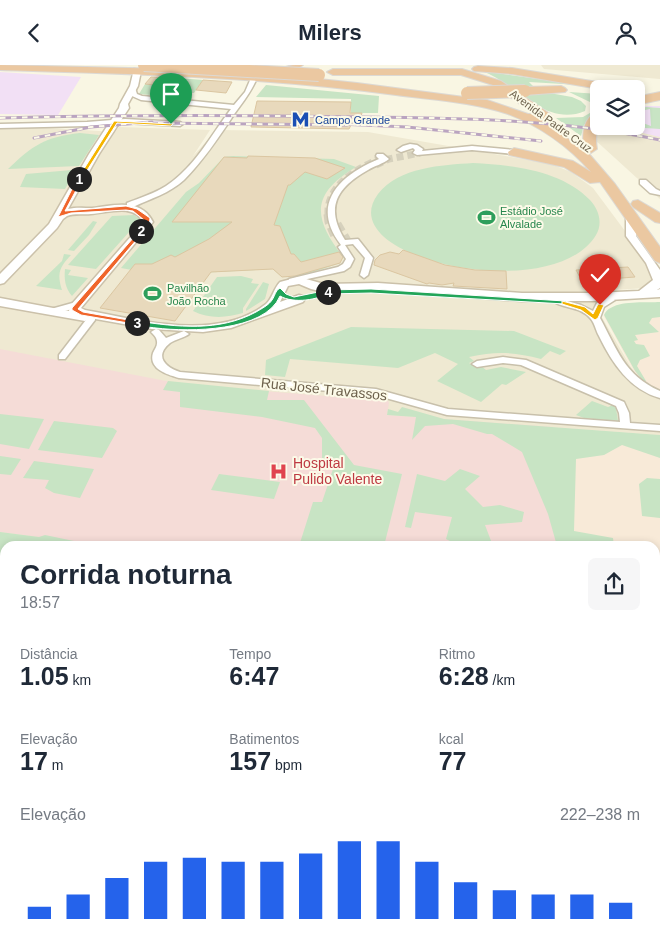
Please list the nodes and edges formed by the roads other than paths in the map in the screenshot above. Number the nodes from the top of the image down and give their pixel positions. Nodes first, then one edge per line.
1 (220, 65) edge
2 (297, 65) edge
3 (372, 65) edge
4 (0, 67) edge
5 (458, 68) junction
6 (336, 74) junction
7 (319, 76) junction
8 (138, 77) edge
9 (254, 78) junction
10 (290, 81) junction
11 (493, 81) junction
12 (590, 84) edge
13 (446, 86) dead end
14 (466, 86) junction
15 (518, 87) junction
16 (590, 88) edge
17 (645, 90) edge
18 (660, 91) edge
19 (590, 92) edge
20 (645, 95) edge
21 (660, 96) edge
22 (645, 99) edge
23 (143, 101) junction
24 (127, 105) junction
25 (237, 108) junction
26 (115, 123) junction
27 (86, 124) junction
28 (180, 124) dead end
29 (540, 124) junction
30 (0, 126) edge
31 (96, 126) junction
32 (590, 128) edge
33 (107, 136) junction
34 (403, 148) dead end
35 (514, 152) joint
36 (380, 156) tunnel mouth
37 (591, 156) junction
38 (643, 182) dead end
39 (614, 192) junction
40 (660, 193) edge
41 (150, 201) junction
42 (126, 206) junction
43 (634, 209) junction
44 (144, 215) junction
45 (60, 216) junction
46 (658, 219) edge
47 (660, 237) edge
48 (347, 246) junction
49 (660, 258) edge
50 (364, 275) dead end
51 (1, 279) edge
52 (292, 281) junction
53 (378, 287) junction
54 (314, 289) junction
55 (280, 290) junction
56 (660, 293) edge
57 (641, 294) junction
58 (660, 297) edge
59 (299, 299) junction
60 (585, 299) junction
61 (611, 300) junction
62 (557, 301) junction
63 (0, 303) edge
64 (76, 305) junction
65 (54, 311) junction
66 (592, 316) junction
67 (92, 318) junction
68 (187, 331) junction
69 (161, 338) junction
70 (62, 357) dead end
71 (476, 364) dead end
72 (660, 395) edge
73 (625, 426) junction
74 (660, 428) edge

1 - 7 highway
2 - 10 highway
3 - 5 highway
4 - 8 highway
5 - 11 highway
5 - 12 highway
6 - 7 highway
6 - 11 highway
6 - 13 highway
6 - 14 highway
7 - 8 highway, bridge
7 - 10 highway
7 - 14 highway
7 - 29 highway
8 - 9 highway
8 - 23 street
8 - 24 street
9 - 10 highway
9 - 25 street
11 - 37 highway, Avenida Padre Cruz
14 - 15 highway, bridge
14 - 29 highway
15 - 16 highway
15 - 19 highway
17 - 18 highway
20 - 21 highway
21 - 22 highway
23 - 24 street
23 - 25 street
24 - 26 street
25 - 41 street
25 - 42 street
26 - 27 street
26 - 28 street
26 - 31 street
26 - 33 street
27 - 30 street
27 - 31 street
29 - 37 highway, Avenida Padre Cruz
31 - 33 street
32 - 37 highway
33 - 45 street
34 - 35 street
35 - 39 highway
36 - 48 street
37 - 39 highway, Avenida Padre Cruz
37 - 43 highway, Avenida Padre Cruz
38 - 40 street
39 - 43 highway, Avenida Padre Cruz
41 - 42 street
41 - 44 street
42 - 44 street
42 - 45 street
43 - 46 highway
43 - 47 highway, Avenida Padre Cruz
43 - 49 highway, Avenida Padre Cruz
43 - 57 street
44 - 64 street
45 - 51 street
48 - 50 street
48 - 52 street
48 - 53 street
48 - 54 street
52 - 54 street
52 - 55 street
53 - 54 street
53 - 60 street
54 - 59 street
54 - 62 street
55 - 59 street
55 - 68 street
56 - 57 street
57 - 60 street
58 - 61 street
59 - 68 street
60 - 61 street
60 - 62 street
60 - 66 street
61 - 66 street
62 - 66 street
63 - 65 street
64 - 65 street
64 - 68 street
65 - 67 street
66 - 72 street
67 - 69 street
67 - 70 street
68 - 69 street
69 - 73 street, Rua José Travassos
71 - 73 street
73 - 74 street, Rua José Travassos

